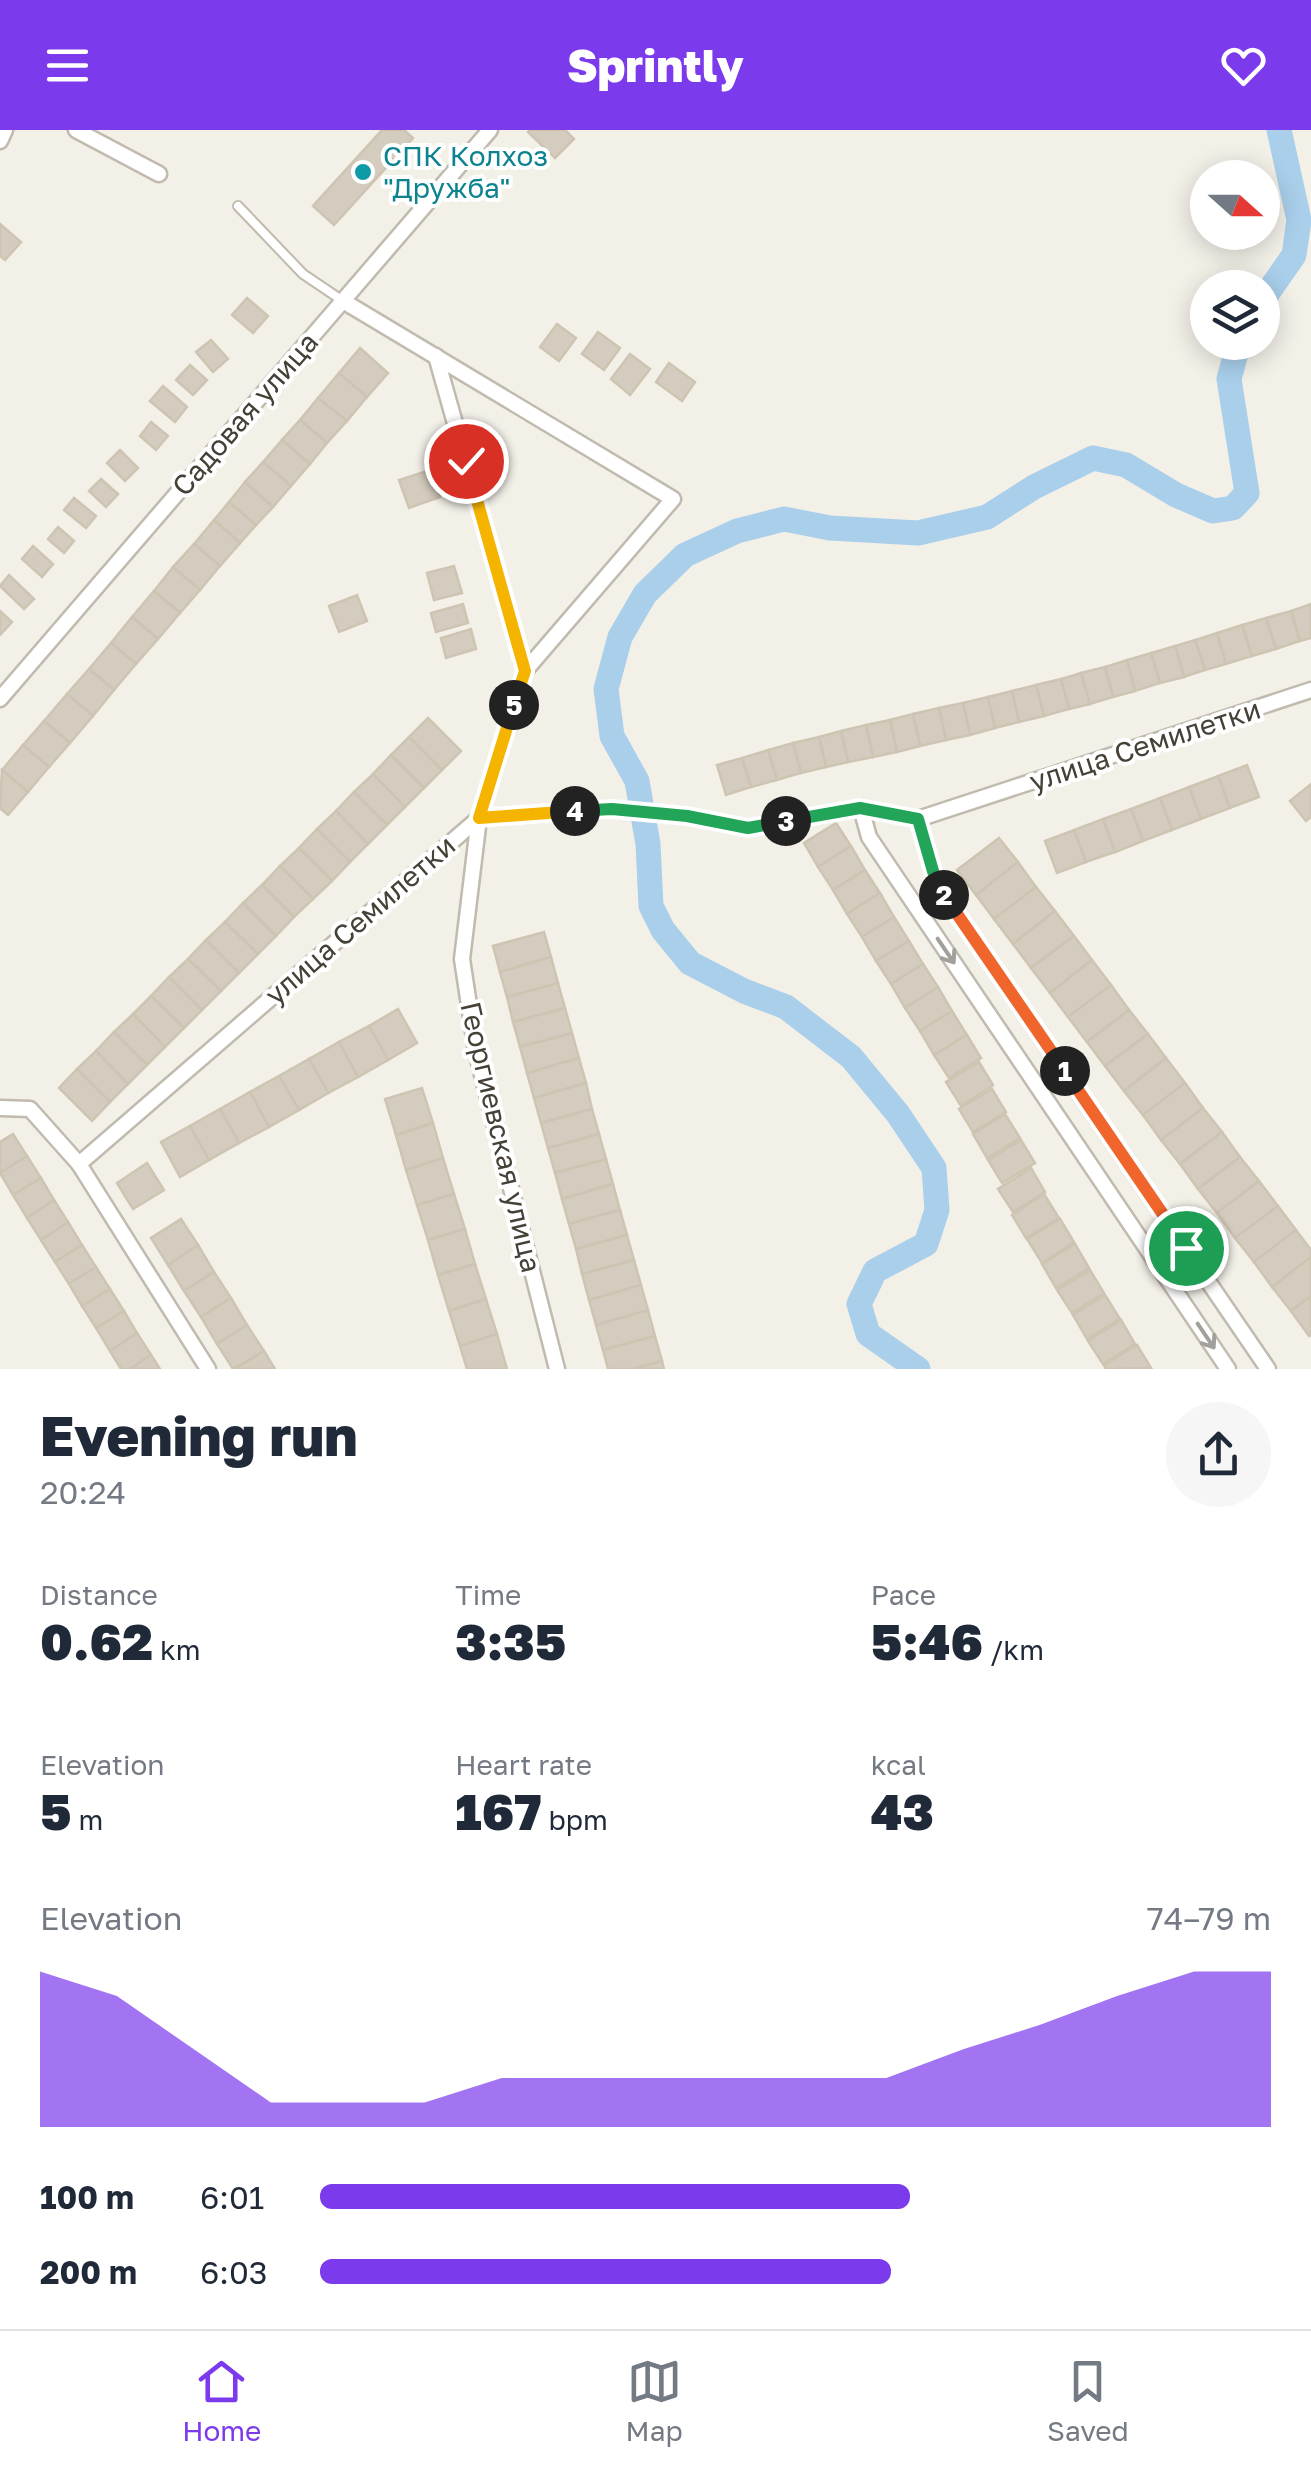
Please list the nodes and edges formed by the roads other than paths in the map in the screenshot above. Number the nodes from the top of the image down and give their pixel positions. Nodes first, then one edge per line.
1 (6, 130) edge
2 (76, 130) edge
3 (482, 133) edge
4 (0, 142) edge
5 (158, 174) dead end
6 (238, 206) dead end
7 (343, 301) junction
8 (436, 356) junction
9 (525, 671) junction
10 (1311, 690) edge
11 (0, 699) edge
12 (860, 808) junction
13 (479, 818) junction
14 (918, 819) junction
15 (0, 1108) edge
16 (79, 1164) junction
17 (208, 1369) edge
18 (557, 1369) edge
19 (1228, 1369) edge
20 (1268, 1369) edge

1 - 4 street
2 - 5 street
3 - 7 street, Садовая улица
6 - 7 lane
7 - 8 street, Георгиевская улица
7 - 11 street, Садовая улица
8 - 9 street
8 - 9 street, Георгиевская улица
9 - 13 street, Георгиевская улица
10 - 14 street, улица Семилетки
12 - 13 street, улица Семилетки
12 - 14 street, улица Семилетки
12 -> 19 street
13 - 16 street, улица Семилетки
13 - 18 street, Георгиевская улица
14 - 20 street
15 - 16 street
16 - 17 street

